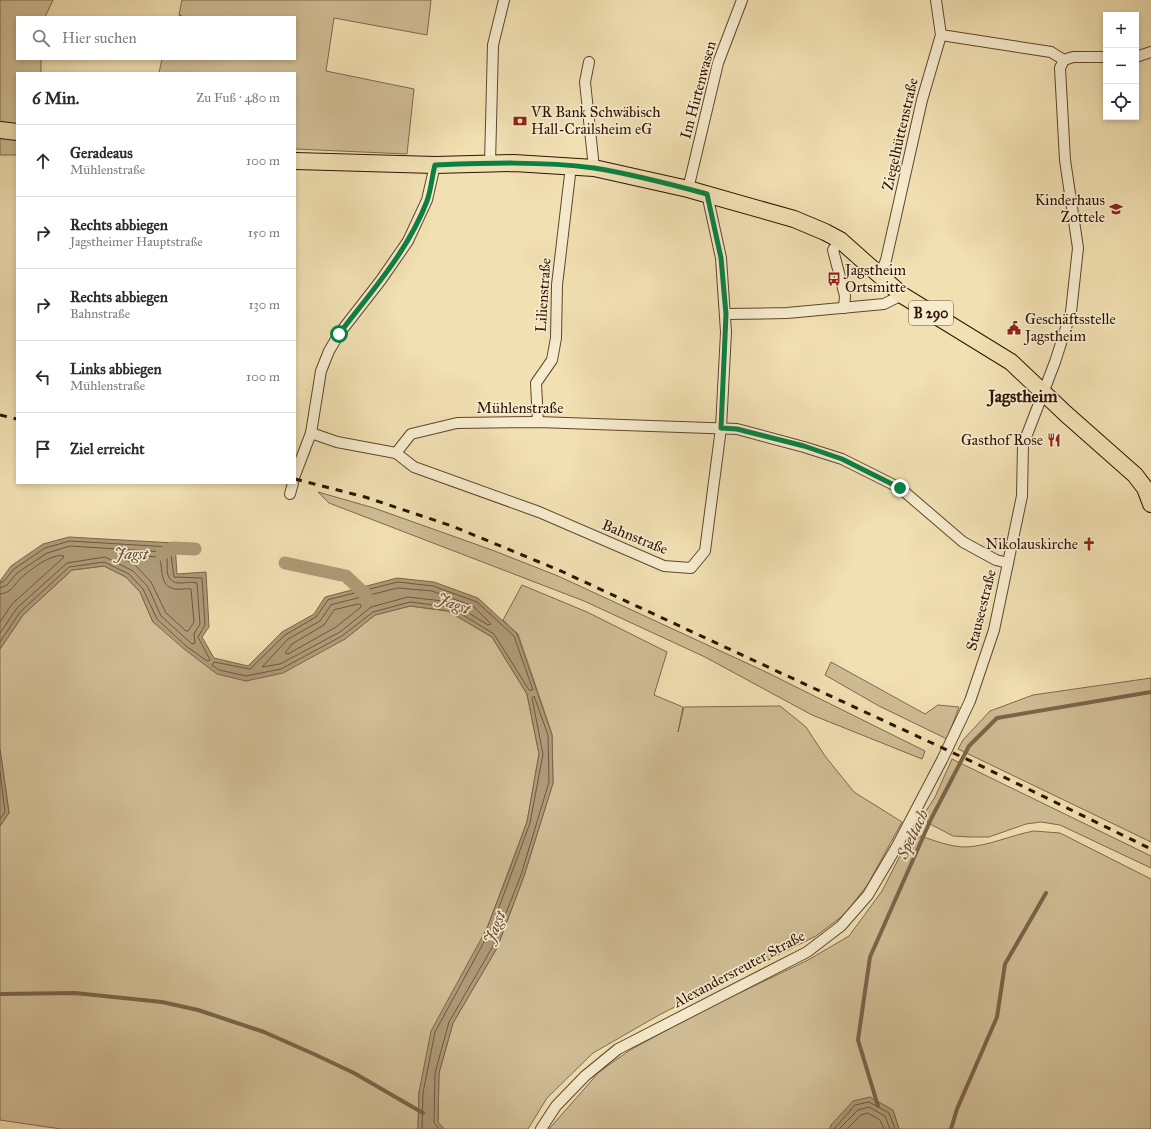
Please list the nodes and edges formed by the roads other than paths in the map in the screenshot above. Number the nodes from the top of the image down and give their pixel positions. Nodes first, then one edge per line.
1 (504, 0) edge
2 (742, 0) edge
3 (936, 0) edge
4 (941, 35) junction
5 (1151, 52) edge
6 (1139, 56) edge
7 (1103, 57) edge
8 (1064, 60) junction
9 (590, 62) dead end
10 (0, 130) edge
11 (16, 132) edge
12 (296, 160) edge
13 (490, 163) junction
14 (435, 165) junction
15 (571, 166) junction
16 (594, 168) junction
17 (688, 189) junction
18 (707, 194) junction
19 (840, 240) junction
20 (880, 275) junction
21 (902, 295) junction
22 (844, 308) junction
23 (726, 314) junction
24 (1042, 392) junction
25 (538, 422) junction
26 (721, 428) junction
27 (310, 433) junction
28 (396, 453) junction
29 (296, 472) edge
30 (293, 484) edge
31 (1148, 486) edge
32 (290, 494) dead end
33 (1151, 504) edge
34 (1008, 563) junction
35 (942, 760) joint
36 (541, 1129) edge

1 - 13 street
2 - 17 street, Im Hirtenwasen
3 - 4 street, Ziegelhüttenstraße
4 - 8 street
4 - 20 street, Ziegelhüttenstraße
5 - 6 street
7 - 8 street
8 - 24 street, Stauseestraße
9 - 16 street
10 - 11 main road
12 - 14 main road, B 290
13 - 14 main road, B 290
13 - 15 main road, B 290
14 - 27 street
15 - 16 main road, B 290
15 - 25 street, Lilienstraße
16 - 17 main road, B 290
17 - 18 main road, B 290
18 - 19 main road, B 290
18 - 23 street, Bahnstraße
19 - 20 main road, B 290
19 - 22 street
20 - 21 main road, B 290
21 - 22 street
21 - 24 main road, B 290
22 - 23 street
23 - 26 street, Bahnstraße
24 - 31 main road, B 290
24 - 34 street, Stauseestraße
25 - 26 street, Mühlenstraße
25 - 28 street, Mühlenstraße
26 - 28 street, Bahnstraße
26 - 34 street, Mühlenstraße
27 - 28 street
27 - 29 street
30 - 32 street
31 - 33 main road, B 290
34 - 35 street, Stauseestraße
35 - 36 street, Alexandersreuter Straße

